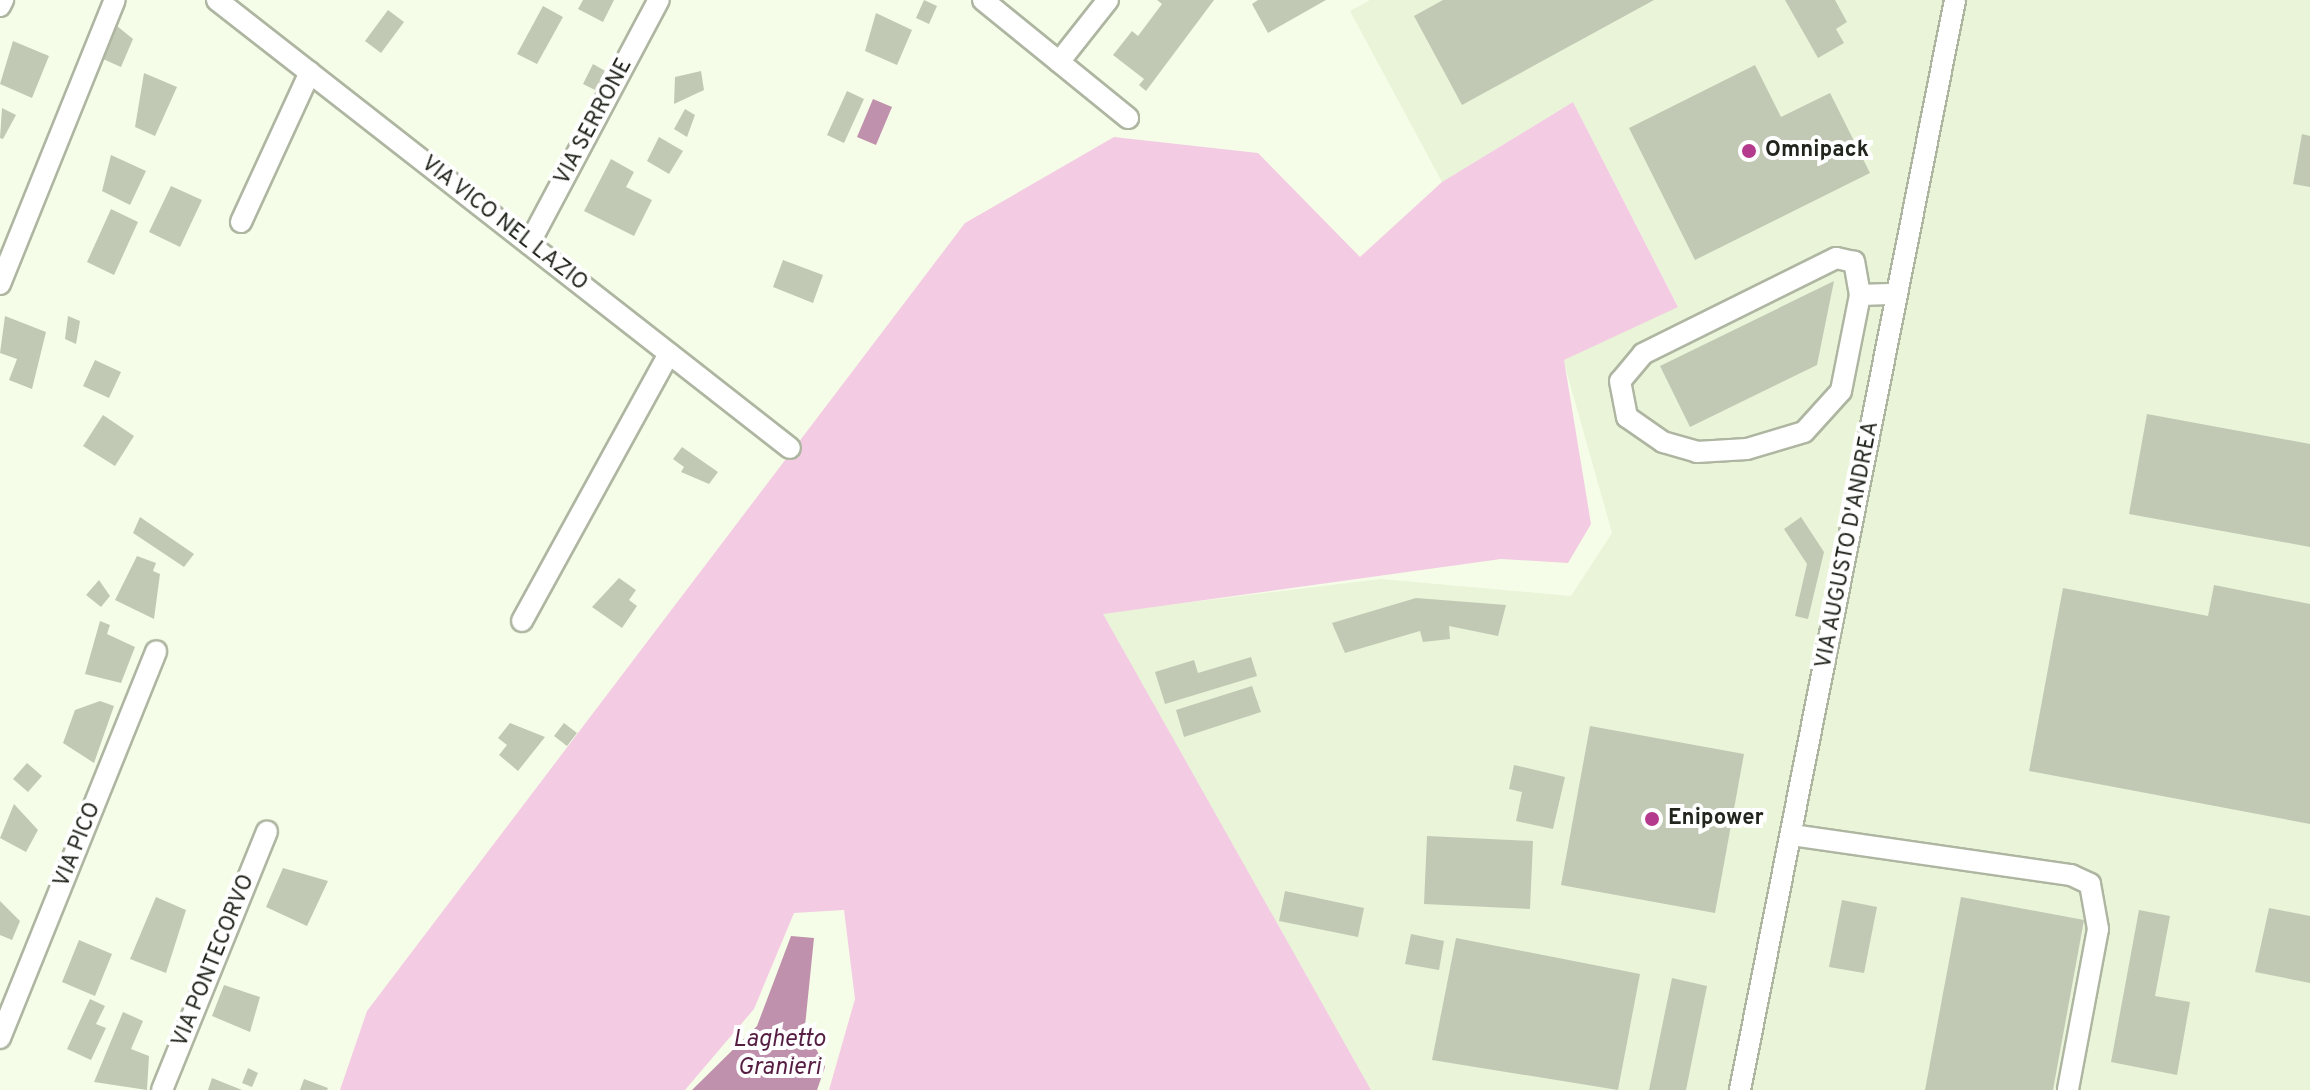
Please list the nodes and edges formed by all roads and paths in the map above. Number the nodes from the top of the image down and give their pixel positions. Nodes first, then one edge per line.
1 (3, 0) edge
2 (115, 0) edge
3 (217, 0) edge
4 (659, 0) edge
5 (983, 0) edge
6 (1108, 0) edge
7 (1955, 0) edge
8 (0, 6) edge
9 (1059, 62) junction
10 (310, 72) junction
11 (1128, 118) dead end
12 (241, 222) dead end
13 (529, 244) junction
14 (0, 284) edge
15 (1897, 294) junction
16 (1860, 295) junction
17 (669, 354) junction
18 (790, 448) dead end
19 (522, 621) dead end
20 (156, 651) dead end
21 (267, 832) dead end
22 (1792, 835) junction
23 (0, 1038) edge
24 (162, 1090) edge
25 (1740, 1090) edge
26 (2068, 1090) edge

1 - 8 street
2 - 14 street
3 - 10 street, VIA VICO NEL LAZIO
4 - 13 street, VIA SERRONE
5 - 9 street
6 - 9 street
7 - 15 street, VIA AUGUSTO D'ANDREA
9 - 11 street
10 - 12 street
10 - 13 street, VIA VICO NEL LAZIO
13 - 17 street, VIA VICO NEL LAZIO
15 - 16 street
15 - 22 street, VIA AUGUSTO D'ANDREA
16 - 16 street
17 - 18 street, VIA VICO NEL LAZIO
17 - 19 street
20 - 23 street, VIA PICO
21 - 24 street, VIA PONTECORVO
22 - 25 street, VIA AUGUSTO D'ANDREA
22 - 26 street

